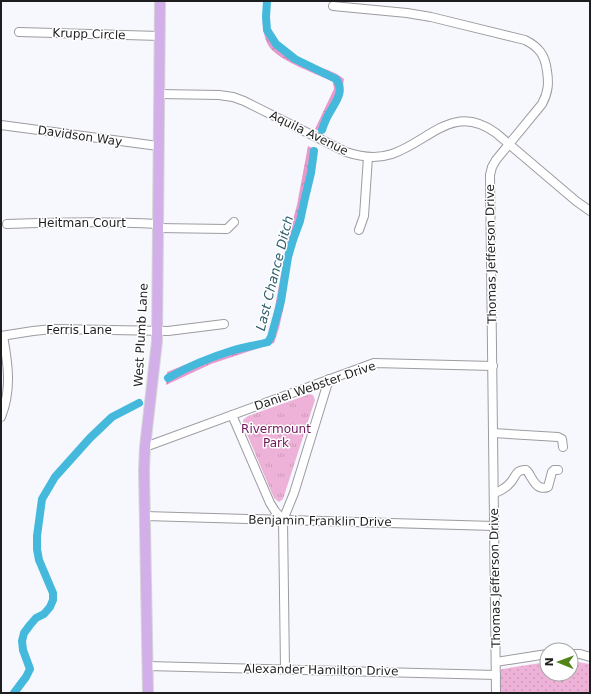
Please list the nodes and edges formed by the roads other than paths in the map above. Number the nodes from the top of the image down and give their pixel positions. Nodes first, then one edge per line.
1 (160, 1) edge
2 (333, 6) dead end
3 (19, 32) dead end
4 (160, 36) junction
5 (159, 94) junction
6 (1, 125) edge
7 (509, 144) junction
8 (158, 146) junction
9 (368, 157) junction
10 (590, 211) edge
11 (234, 222) dead end
12 (7, 224) dead end
13 (157, 226) junction
14 (358, 230) dead end
15 (224, 324) dead end
16 (157, 331) junction
17 (2, 336) edge
18 (492, 366) junction
19 (329, 379) junction
20 (232, 415) junction
21 (1, 417) edge
22 (493, 433) junction
23 (145, 447) junction
24 (563, 447) dead end
25 (558, 470) dead end
26 (494, 493) junction
27 (145, 516) junction
28 (283, 520) junction
29 (494, 526) junction
30 (579, 654) edge
31 (539, 655) edge
32 (590, 657) edge
33 (496, 662) junction
34 (147, 666) junction
35 (285, 669) junction
36 (496, 675) junction
37 (148, 693) edge
38 (496, 693) edge

1 - 4 main road, West Plumb Lane
2 - 7 street, Thomas Jefferson Drive
3 - 4 street, Krupp Circle
4 - 5 main road, West Plumb Lane
5 - 8 main road, West Plumb Lane
5 - 9 street, Aquila Avenue
6 - 8 street, Davidson Way
7 - 9 street, Aquila Avenue
7 - 10 street, Aquila Avenue
7 - 18 street, Thomas Jefferson Drive
8 - 13 main road, West Plumb Lane
9 - 14 street
11 - 13 street, Heitman Court
12 - 13 street, Heitman Court
13 - 16 main road, West Plumb Lane
15 - 16 street, Ferris Lane
16 - 17 street, Ferris Lane
16 - 23 main road, West Plumb Lane
17 - 21 street
18 - 19 street, Daniel Webster Drive
18 - 22 street, Thomas Jefferson Drive
19 - 20 street, Daniel Webster Drive
19 - 28 street
20 - 23 street, Daniel Webster Drive
20 - 28 street
22 - 24 street
22 - 26 street, Thomas Jefferson Drive
23 - 27 main road, West Plumb Lane
25 - 26 street
26 - 29 street, Thomas Jefferson Drive
27 - 28 street, Benjamin Franklin Drive
27 - 34 main road, West Plumb Lane
28 - 29 street, Benjamin Franklin Drive
28 - 35 street
29 - 33 street, Thomas Jefferson Drive
30 - 32 street
31 - 33 street
33 - 36 street, Thomas Jefferson Drive
34 - 35 street, Alexander Hamilton Drive
34 - 37 main road, West Plumb Lane
35 - 36 street, Alexander Hamilton Drive
36 - 38 street, Thomas Jefferson Drive

